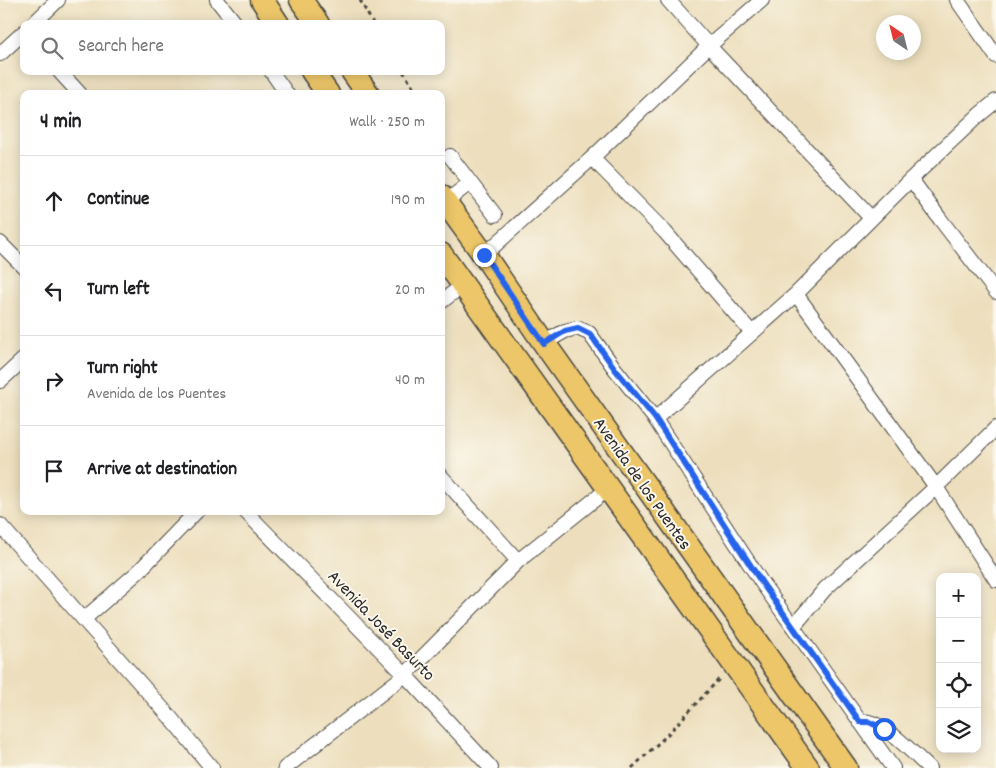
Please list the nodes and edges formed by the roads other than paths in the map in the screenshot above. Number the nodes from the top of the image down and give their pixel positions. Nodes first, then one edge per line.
1 (58, 0) edge
2 (217, 0) edge
3 (262, 0) edge
4 (301, 0) edge
5 (668, 0) edge
6 (762, 0) edge
7 (957, 0) edge
8 (37, 20) edge
9 (233, 20) edge
10 (275, 20) edge
11 (315, 20) edge
12 (20, 36) edge
13 (709, 46) junction
14 (0, 54) edge
15 (996, 56) edge
16 (63, 75) edge
17 (274, 75) edge
18 (315, 75) edge
19 (355, 75) edge
20 (77, 90) edge
21 (284, 90) edge
22 (325, 90) edge
23 (365, 90) edge
24 (996, 101) edge
25 (450, 156) dead end
26 (592, 158) junction
27 (911, 179) junction
28 (470, 182) junction
29 (445, 198) edge
30 (445, 202) edge
31 (495, 215) dead end
32 (871, 218) junction
33 (0, 243) edge
34 (484, 255) junction
35 (445, 260) edge
36 (20, 263) edge
37 (463, 285) junction
38 (996, 292) edge
39 (796, 294) junction
40 (445, 299) edge
41 (752, 333) junction
42 (544, 344) junction
43 (20, 363) edge
44 (0, 381) edge
45 (655, 418) junction
46 (996, 428) edge
47 (445, 480) edge
48 (936, 487) junction
49 (609, 488) junction
50 (193, 515) edge
51 (249, 515) edge
52 (0, 525) edge
53 (518, 561) junction
54 (996, 580) edge
55 (84, 619) junction
56 (793, 627) junction
57 (405, 675) junction
58 (860, 722) junction
59 (212, 768) edge
60 (285, 768) edge
61 (491, 768) edge
62 (808, 768) edge
63 (846, 768) edge
64 (893, 768) edge
65 (929, 768) edge

1 - 8 street
2 - 9 street
3 - 10 main road
4 - 11 main road
5 - 13 street
6 - 13 street
7 - 15 street
12 - 14 street
13 - 26 street
13 - 32 street
16 - 20 street
17 - 21 street
18 - 22 main road
19 - 23 main road
24 - 27 street
25 - 28 street
26 - 34 street
26 - 41 street
27 - 32 street
27 - 38 street
28 - 29 street
28 - 31 street
30 - 34 main road, Avenida de los Puentes
32 - 39 street
33 - 36 street
34 - 42 main road, Avenida de los Puentes
35 - 37 main road, Avenida de los Puentes
37 - 40 street
37 - 49 main road, Avenida de los Puentes
39 - 41 street
39 - 48 street
41 - 45 street
42 - 45 street
42 - 63 main road, Avenida de los Puentes
43 - 44 street
45 - 56 street
46 - 48 street
47 - 53 street
48 - 54 street
48 - 56 street
49 - 53 street
49 - 62 main road, Avenida de los Puentes
50 - 55 street
51 - 57 street, Avenida José Basurto
52 - 55 street
53 - 57 street
55 - 59 street
56 - 58 street
57 - 60 street
57 - 61 street, Avenida José Basurto
58 - 64 street
58 - 65 street

